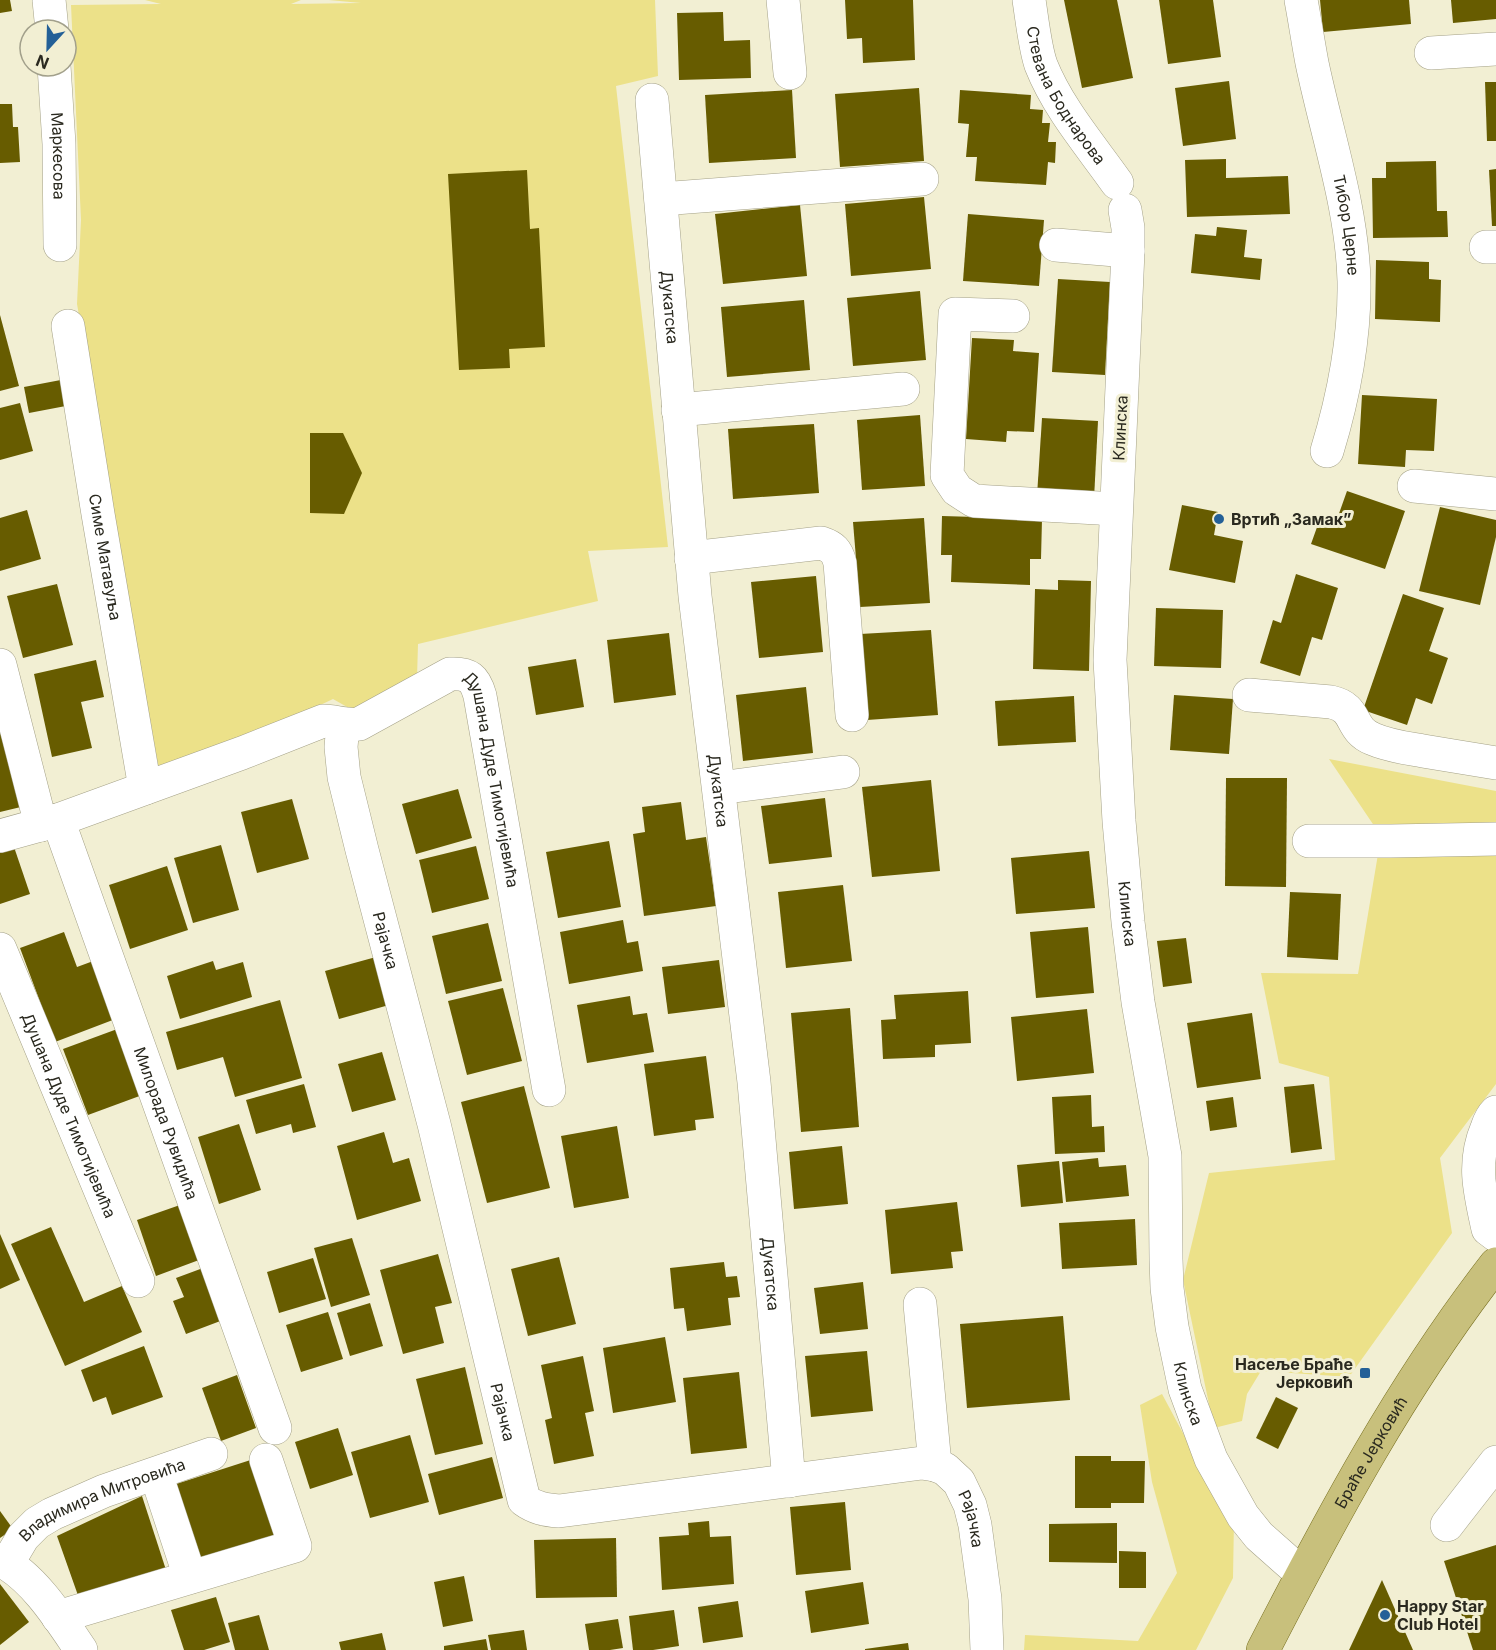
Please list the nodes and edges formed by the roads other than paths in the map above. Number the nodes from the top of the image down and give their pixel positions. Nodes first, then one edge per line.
1 (49, 0) edge
2 (783, 0) edge
3 (1029, 0) edge
4 (1301, 0) edge
5 (51, 18) edge
6 (1496, 49) edge
7 (1431, 53) dead end
8 (790, 73) dead end
9 (55, 78) edge
10 (652, 100) dead end
11 (922, 179) dead end
12 (1121, 197) joint
13 (661, 199) junction
14 (60, 245) dead end
15 (1056, 245) dead end
16 (1128, 251) junction
17 (1013, 316) dead end
18 (68, 326) dead end
19 (903, 389) dead end
20 (678, 410) junction
21 (1327, 451) dead end
22 (1414, 486) dead end
23 (1496, 494) edge
24 (1116, 509) junction
25 (691, 558) junction
26 (0, 665) edge
27 (1249, 695) dead end
28 (852, 715) dead end
29 (343, 724) junction
30 (1496, 763) edge
31 (843, 772) dead end
32 (145, 788) junction
33 (719, 788) junction
34 (49, 823) junction
35 (0, 836) edge
36 (1496, 839) edge
37 (1309, 841) dead end
38 (0, 949) edge
39 (549, 1090) dead end
40 (1494, 1114) edge
41 (1496, 1235) edge
42 (1496, 1264) edge
43 (138, 1281) dead end
44 (920, 1304) dead end
45 (275, 1428) dead end
46 (211, 1454) dead end
47 (266, 1460) dead end
48 (1496, 1462) edge
49 (935, 1466) junction
50 (789, 1480) junction
51 (160, 1486) dead end
52 (1447, 1525) dead end
53 (3, 1562) edge
54 (1302, 1574) junction
55 (190, 1577) junction
56 (58, 1617) junction
57 (81, 1650) edge
58 (987, 1650) edge
59 (1263, 1650) edge

1 - 5 street
2 - 8 street
3 - 12 street, Стевана Боднарова
4 - 21 street, Тибор Церне
6 - 7 street
9 - 14 street, Маркесова
10 - 13 street, Дукатска
11 - 13 street
12 - 16 street, Клинска
13 - 20 street, Дукатска
15 - 16 street
16 - 24 street, Клинска
17 - 24 street
18 - 32 street, Симе Матавуља
19 - 20 street
20 - 25 street, Дукатска
22 - 23 street
24 - 54 street, Клинска
25 - 28 street
25 - 33 street, Дукатска
26 - 34 street
27 - 30 street
29 - 32 street, Душана Дуде Тимотијевића
29 - 39 street, Душана Дуде Тимотијевића
29 - 50 street, Рајачка
31 - 33 street
32 - 34 street, Душана Дуде Тимотијевића
33 - 50 street, Дукатска
34 - 35 street, Душана Дуде Тимотијевића
34 - 45 street, Милорада Рувидића
36 - 37 street
38 - 43 street, Душана Дуде Тимотијевића
40 - 41 street
42 - 54 main road, Браће Јерковић
44 - 49 street
46 - 53 street, Владимира Митровића
47 - 55 street
48 - 52 street
49 - 50 street, Рајачка
49 - 58 street, Рајачка
51 - 55 street, Владимира Митровића
53 - 56 street, Владимира Митровића
54 - 59 main road, Браће Јерковић
55 - 56 street
56 - 57 street, Владимира Митровића

